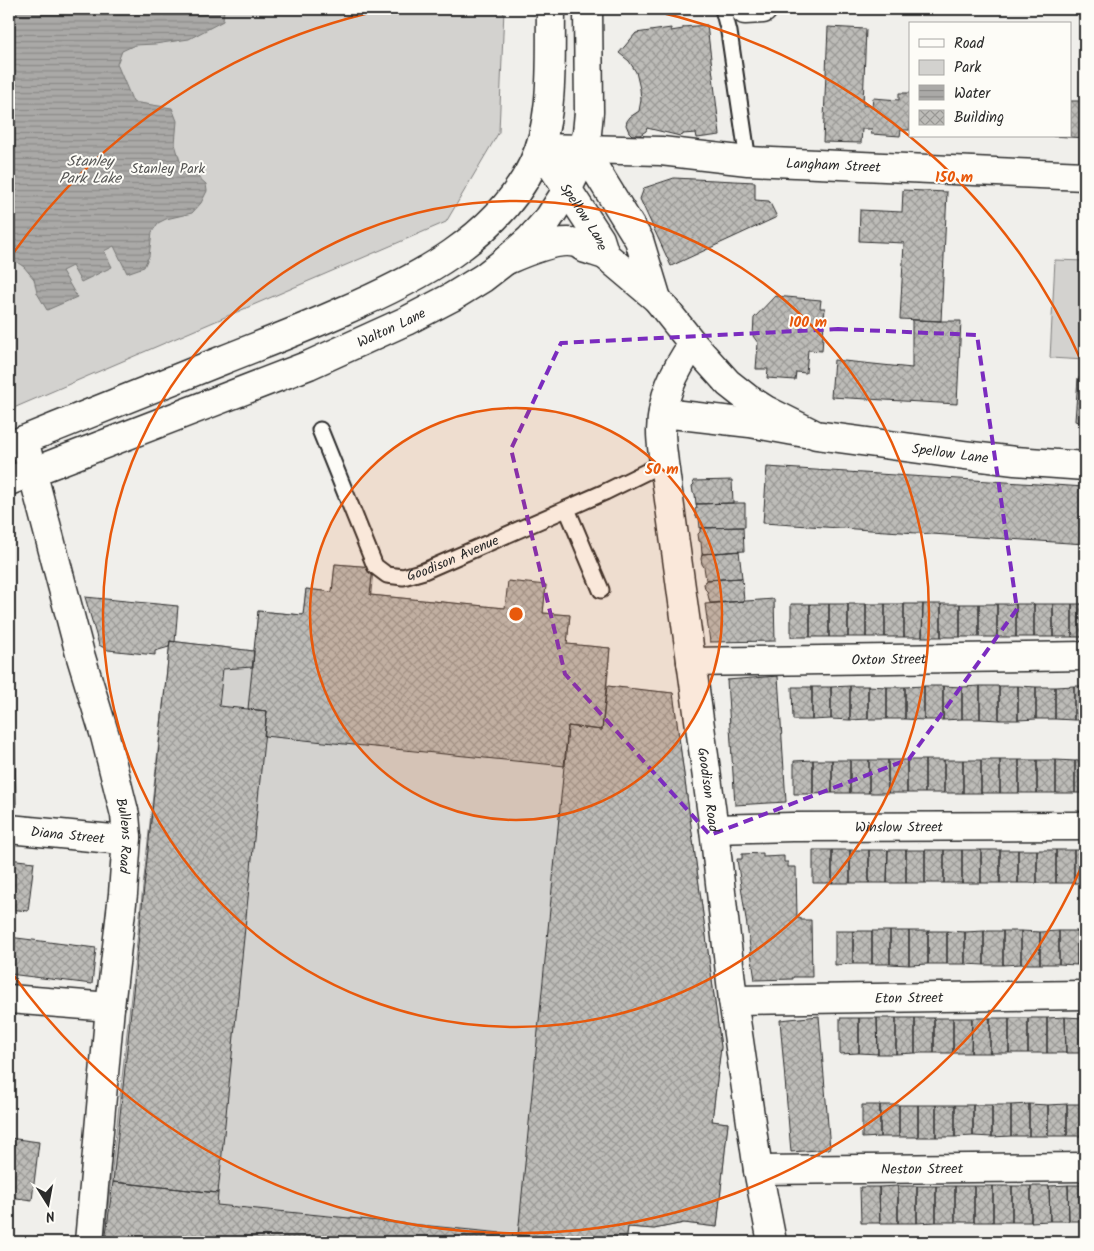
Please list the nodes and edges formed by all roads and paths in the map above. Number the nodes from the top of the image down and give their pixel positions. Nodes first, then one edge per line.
1 (551, 9) edge
2 (588, 9) edge
3 (744, 9) edge
4 (540, 148) junction
5 (584, 149) junction
6 (748, 161) junction
7 (1085, 176) edge
8 (567, 190) junction
9 (605, 255) junction
10 (505, 261) junction
11 (657, 299) junction
12 (693, 344) junction
13 (662, 413) junction
14 (320, 430) dead end
15 (816, 435) junction
16 (16, 443) edge
17 (664, 463) junction
18 (1085, 466) edge
19 (21, 476) edge
20 (567, 509) junction
21 (601, 590) dead end
22 (1085, 656) edge
23 (691, 662) junction
24 (1085, 826) edge
25 (9, 829) edge
26 (714, 829) junction
27 (127, 837) junction
28 (1085, 995) edge
29 (9, 999) edge
30 (734, 1000) junction
31 (110, 1007) junction
32 (1085, 1167) edge
33 (758, 1170) junction
34 (89, 1242) edge
35 (772, 1242) edge

1 - 4 main road
2 - 5 main road, Walton Lane
3 - 6 lane
4 - 5 main road, Langham Street
4 - 8 main road, Spellow Lane
4 - 16 main road
5 - 6 main road, Langham Street
5 - 8 main road, Walton Lane
5 - 11 main road, Spellow Lane
6 - 7 main road, Langham Street
8 - 9 main road, Spellow Lane
8 - 10 main road, Walton Lane
9 - 10 main road
9 - 11 main road, Spellow Lane
10 - 19 main road, Walton Lane
11 - 12 main road, Spellow Lane
12 - 13 main road, Goodison Road
12 - 15 main road, Spellow Lane
13 - 15 main road, Spellow Lane
13 - 17 main road, Goodison Road
14 - 20 lane, Goodison Avenue
15 - 18 main road, Spellow Lane
16 - 19 main road, Bullens Road
17 - 20 lane, Goodison Avenue
17 - 23 main road, Goodison Road
19 - 27 main road, Bullens Road
20 - 21 lane
22 - 23 main road, Oxton Street
23 - 26 main road, Goodison Road
24 - 26 main road, Winslow Street
25 - 27 main road, Diana Street
26 - 30 main road, Goodison Road
27 - 31 main road, Bullens Road
28 - 30 main road, Eton Street
29 - 31 main road
30 - 33 main road, Goodison Road
31 - 34 main road, Bullens Road
32 - 33 main road, Neston Street
33 - 35 main road, Goodison Road

